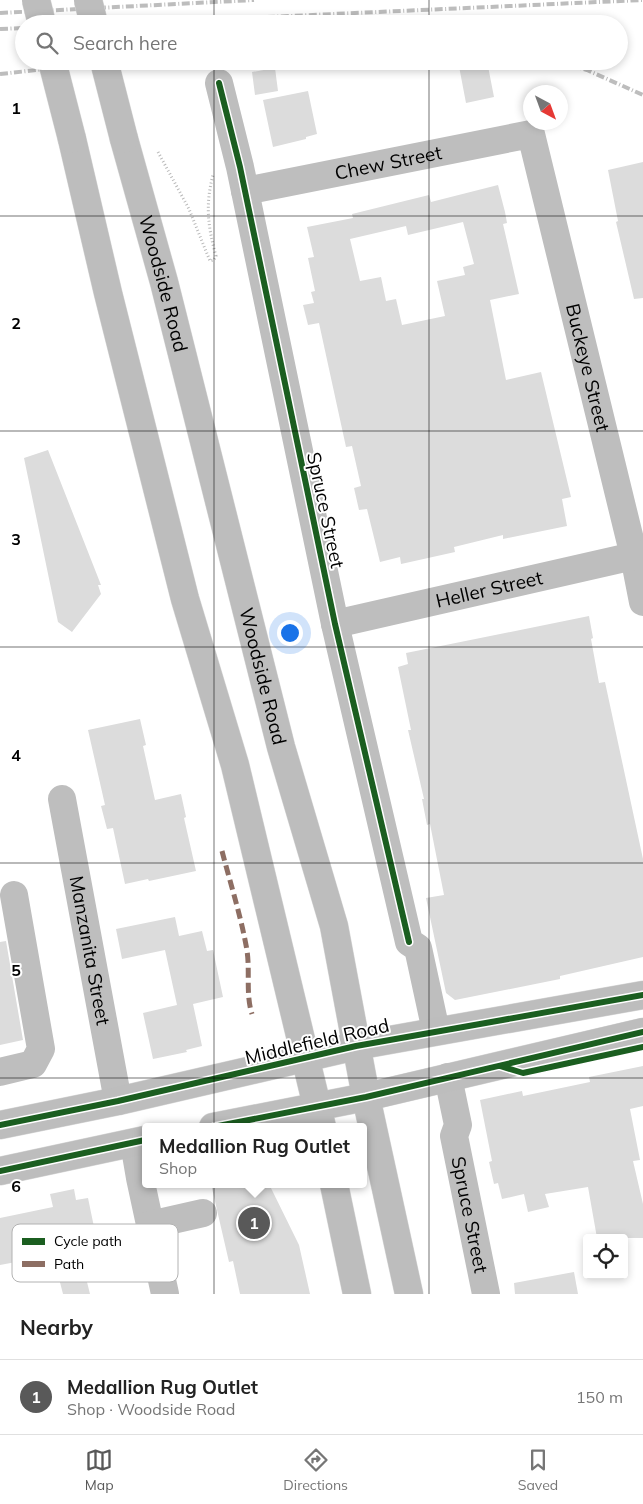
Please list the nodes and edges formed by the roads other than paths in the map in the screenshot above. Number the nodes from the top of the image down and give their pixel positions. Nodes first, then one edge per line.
1 (36, 0) edge
2 (88, 0) edge
3 (40, 15) edge
4 (92, 15) edge
5 (54, 70) edge
6 (106, 70) edge
7 (219, 83) dead end
8 (531, 134) joint
9 (242, 179) junction
10 (638, 555) edge
11 (643, 602) edge
12 (335, 624) junction
13 (62, 799) dead end
14 (14, 895) dead end
15 (643, 995) edge
16 (436, 1032) junction
17 (643, 1032) edge
18 (356, 1046) junction
19 (306, 1058) junction
20 (0, 1072) edge
21 (448, 1077) junction
22 (366, 1096) junction
23 (118, 1101) junction
24 (320, 1117) edge
25 (256, 1123) edge
26 (0, 1125) edge
27 (140, 1141) edge
28 (142, 1158) edge
29 (0, 1171) edge
30 (146, 1188) edge
31 (335, 1188) edge
32 (203, 1213) dead end
33 (150, 1224) edge
34 (154, 1224) edge
35 (357, 1294) edge
36 (409, 1294) edge
37 (486, 1294) edge

1 - 3 main road, bridge
2 - 4 main road, bridge
5 - 19 main road, bridge
6 - 18 main road, Woodside Road, bridge
7 - 9 street, Spruce Street
8 - 9 street, Chew Street
8 - 10 street, Buckeye Street
9 - 12 street, Spruce Street
10 - 11 street, Buckeye Street
10 - 12 street, Heller Street
12 - 16 street, Spruce Street
13 - 23 street, Manzanita Street
14 - 20 street
15 - 16 main road, Middlefield Road
16 - 18 main road, Middlefield Road
17 - 21 main road
18 - 19 main road, Middlefield Road
18 - 22 main road, Woodside Road
19 - 23 main road, Middlefield Road
19 - 24 main road
21 - 22 main road
21 - 37 street, Spruce Street
22 - 24 main road
22 - 36 main road, Woodside Road
23 - 26 main road, Middlefield Road
24 - 25 main road
27 - 28 street
27 - 29 main road
30 - 33 street
31 - 35 main road
32 - 34 street

